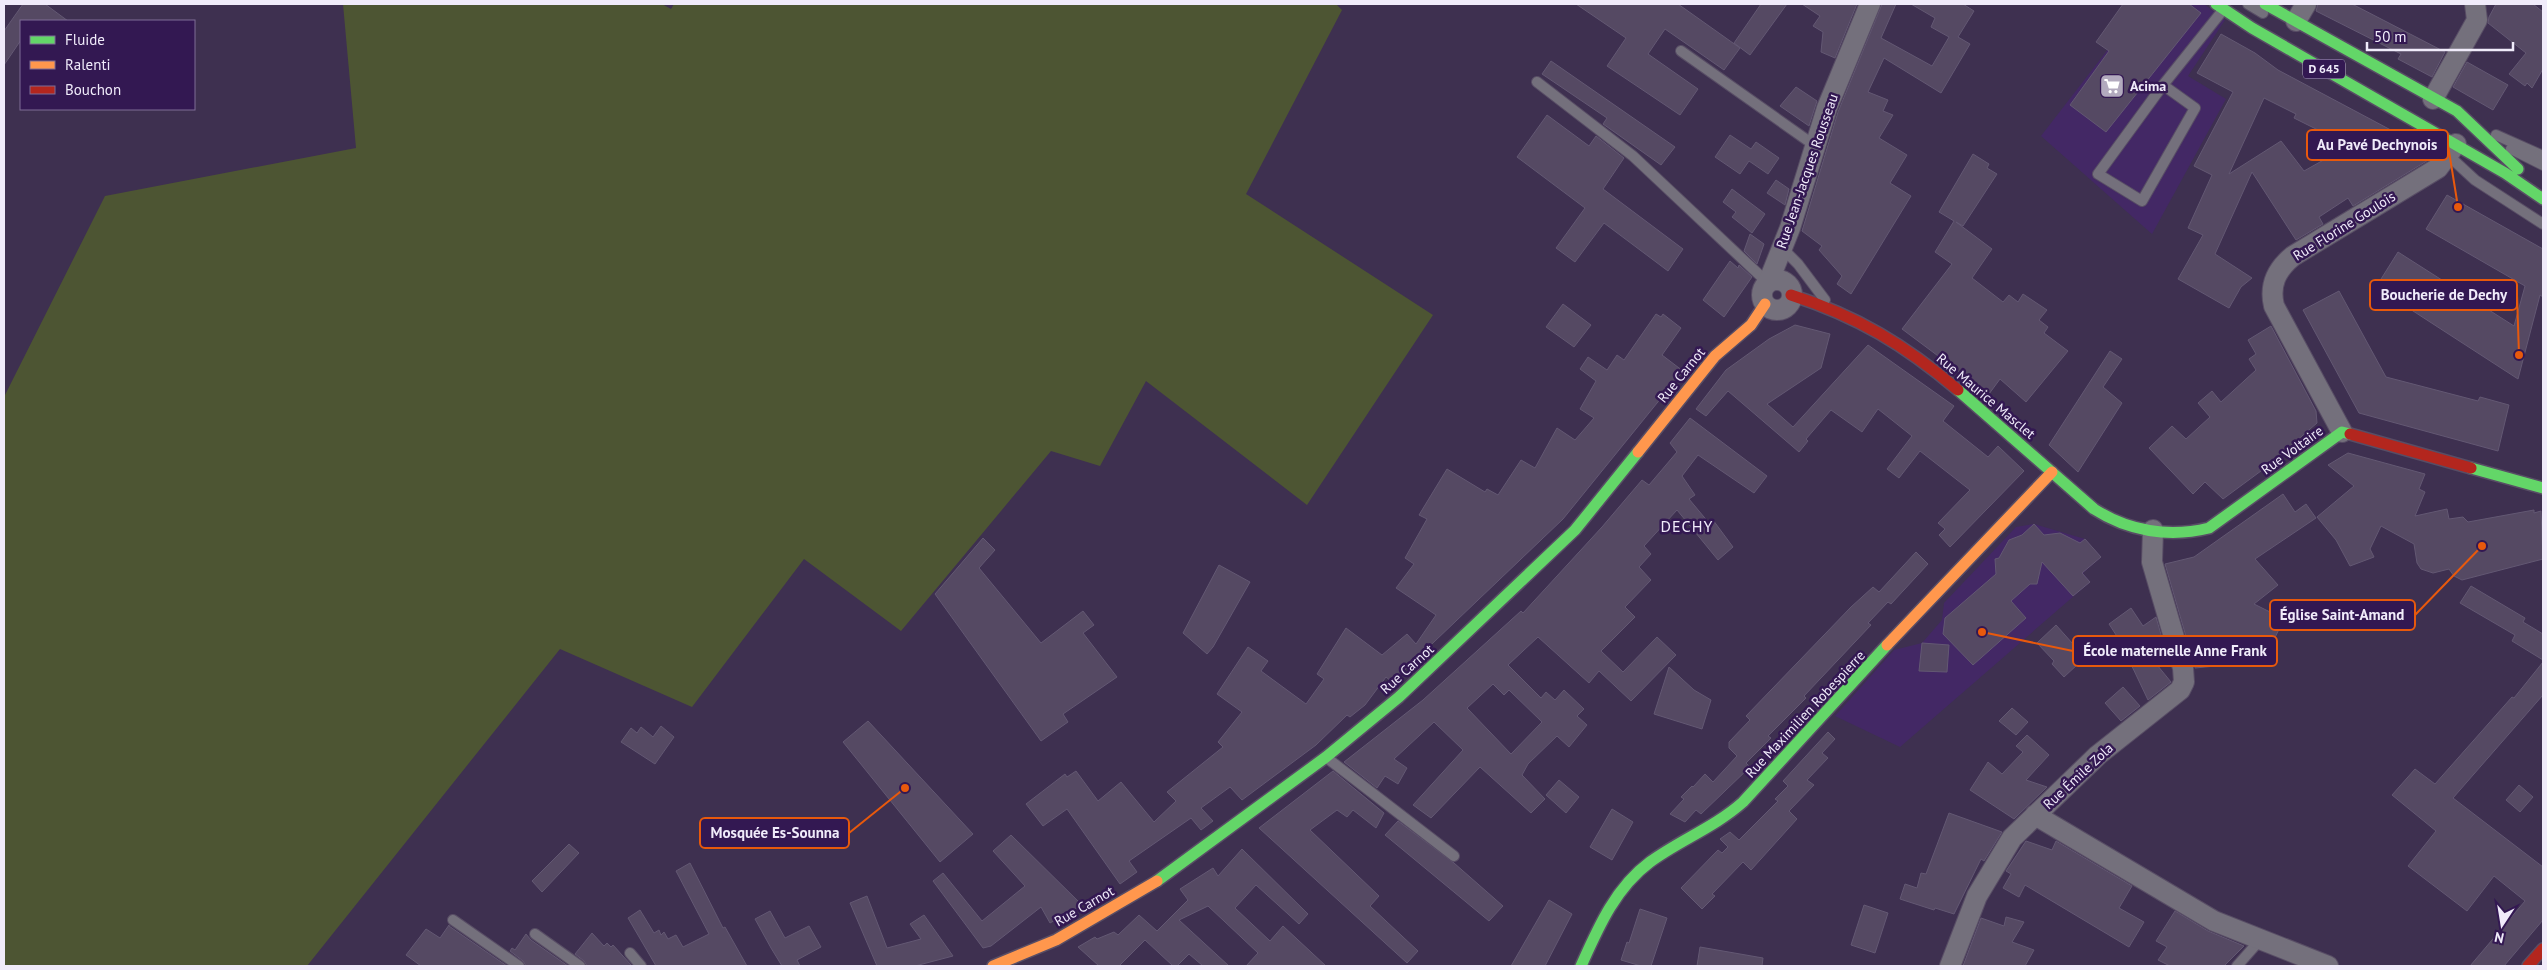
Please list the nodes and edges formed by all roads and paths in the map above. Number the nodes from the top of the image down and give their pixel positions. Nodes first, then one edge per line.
1 (1870, 4) edge
2 (2248, 4) edge
3 (2265, 4) edge
4 (2306, 4) edge
5 (2475, 4) edge
6 (2225, 5) edge
7 (2296, 22) junction
8 (1681, 51) dead end
9 (2349, 71) dead end
10 (1537, 82) dead end
11 (2163, 85) junction
12 (2433, 98) junction
13 (2478, 128) junction
14 (2489, 140) junction
15 (2455, 143) junction
16 (1814, 145) junction
17 (2543, 156) edge
18 (2543, 165) edge
19 (2510, 169) junction
20 (2543, 187) edge
21 (2543, 199) edge
22 (2543, 224) edge
23 (1782, 248) junction
24 (1768, 283) junction
25 (1791, 295) junction
26 (1765, 304) junction
27 (1829, 305) junction
28 (2342, 432) junction
29 (2052, 472) junction
30 (2543, 488) edge
31 (2153, 530) junction
32 (1326, 757) junction
33 (2035, 815) junction
34 (1454, 856) dead end
35 (454, 920) dead end
36 (535, 934) dead end
37 (2260, 940) junction
38 (2543, 949) edge
39 (630, 954) dead end
40 (519, 966) edge
41 (580, 966) edge
42 (641, 966) edge
43 (994, 966) edge
44 (1581, 966) edge
45 (1950, 966) edge
46 (2237, 966) edge
47 (2328, 966) edge
48 (2528, 966) edge

1 - 16 street, Rue Jean-Jacques Rousseau
2 - 13 lane
3 - 7 street, D 645
4 - 7 street
5 - 12 street
6 - 9 lane
6 - 11 lane
6 - 15 street, D 645
7 - 12 street, D 645
8 - 16 lane
10 - 24 lane
11 - 11 lane
12 - 13 street, D 645
13 - 14 street, D 645
13 - 17 lane
14 - 15 lane
14 - 18 lane
14 - 19 street, D 645
15 - 19 street, D 645
15 - 22 lane
15 - 28 street, Rue Florine Goulois
16 - 23 street, Rue Jean-Jacques Rousseau
19 - 20 street
19 - 21 street, D 645
23 - 24 street, Rue Jean-Jacques Rousseau
23 - 27 lane
24 - 25 street
24 - 26 street
25 - 26 street
25 - 27 street, Rue Maurice Masclet
26 - 32 street, Rue Carnot
27 - 29 street, Rue Maurice Masclet
28 - 30 street, Rue Voltaire
28 - 31 street, Rue Voltaire
29 - 31 street, Rue Maurice Masclet
29 - 44 street, Rue Maximilien Robespierre
31 - 33 street, Rue Émile Zola
32 - 34 lane
32 - 43 street, Rue Carnot
33 - 37 street, Rue Émile Zola
33 - 45 street
35 - 40 lane
36 - 41 lane
37 - 46 lane
37 - 47 street, Rue Émile Zola
38 - 48 street
39 - 42 lane

